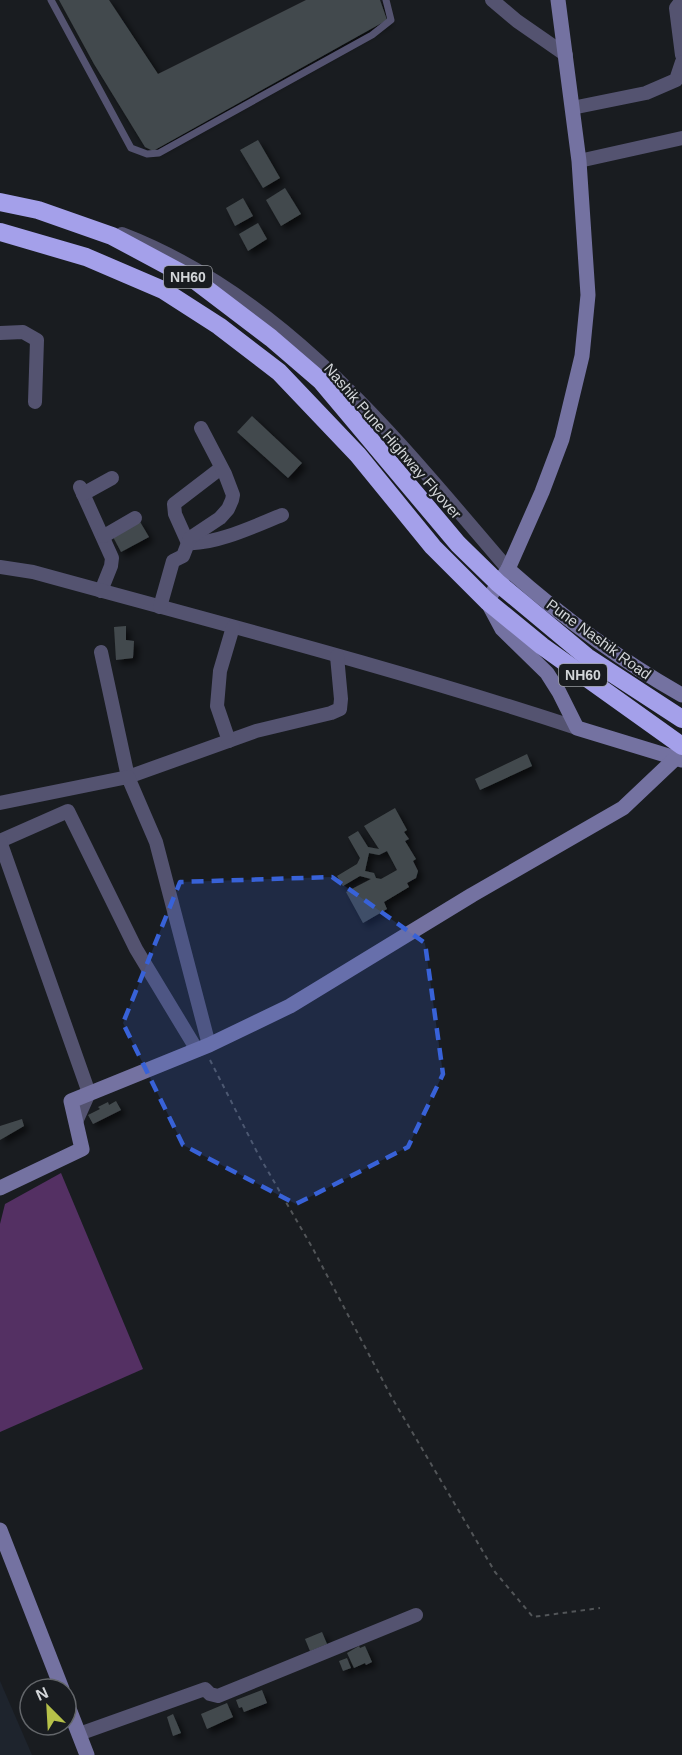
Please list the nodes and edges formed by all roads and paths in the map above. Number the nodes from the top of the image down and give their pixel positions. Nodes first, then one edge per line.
1 (51, 0) edge
2 (386, 0) edge
3 (492, 0) edge
4 (558, 0) edge
5 (682, 0) edge
6 (566, 55) junction
7 (682, 55) edge
8 (682, 62) edge
9 (572, 108) junction
10 (682, 138) edge
11 (579, 161) junction
12 (0, 195) edge
13 (0, 202) edge
14 (0, 232) edge
15 (0, 333) edge
16 (34, 402) dead end
17 (201, 429) dead end
18 (221, 468) junction
19 (112, 478) dead end
20 (282, 515) dead end
21 (135, 518) dead end
22 (104, 536) junction
23 (188, 543) junction
24 (0, 567) edge
25 (503, 576) junction
26 (101, 591) junction
27 (487, 601) junction
28 (160, 607) junction
29 (233, 627) junction
30 (101, 652) dead end
31 (337, 657) junction
32 (682, 695) edge
33 (682, 719) edge
34 (577, 728) junction
35 (229, 741) junction
36 (681, 754) edge
37 (128, 777) junction
38 (0, 803) edge
39 (0, 841) edge
40 (203, 1047) junction
41 (88, 1094) junction
42 (0, 1188) edge
43 (0, 1530) edge
44 (600, 1608) dead end
45 (416, 1615) dead end
46 (57, 1677) edge
47 (79, 1734) joint
48 (87, 1755) edge

1 - 2 lane
3 - 6 street
4 - 6 street
5 - 7 street
6 - 9 street
8 - 9 street
9 - 11 street
10 - 11 street
11 - 25 street
12 - 25 street
13 - 25 highway, Nashik Pune Highway Flyover / NH60
14 - 27 highway, NH60
15 - 16 street
17 - 18 street
18 - 23 street
18 - 23 street
19 - 22 street
20 - 23 street
21 - 22 street
22 - 26 street
23 - 28 street
24 - 26 street
25 - 27 street
25 - 32 street
25 - 33 highway, Pune Nashik Road / NH60
26 - 28 street
27 - 34 street
27 - 36 highway, NH60
28 - 29 street
29 - 31 street
29 - 35 street
30 - 37 street
31 - 34 street
31 - 35 street
34 - 36 street
35 - 37 street
36 - 40 street
37 - 38 street
37 - 40 street
39 - 40 street
39 - 41 street
40 - 41 street
40 - 44 path
41 - 42 street
43 - 46 street
45 - 47 street
47 - 48 street

